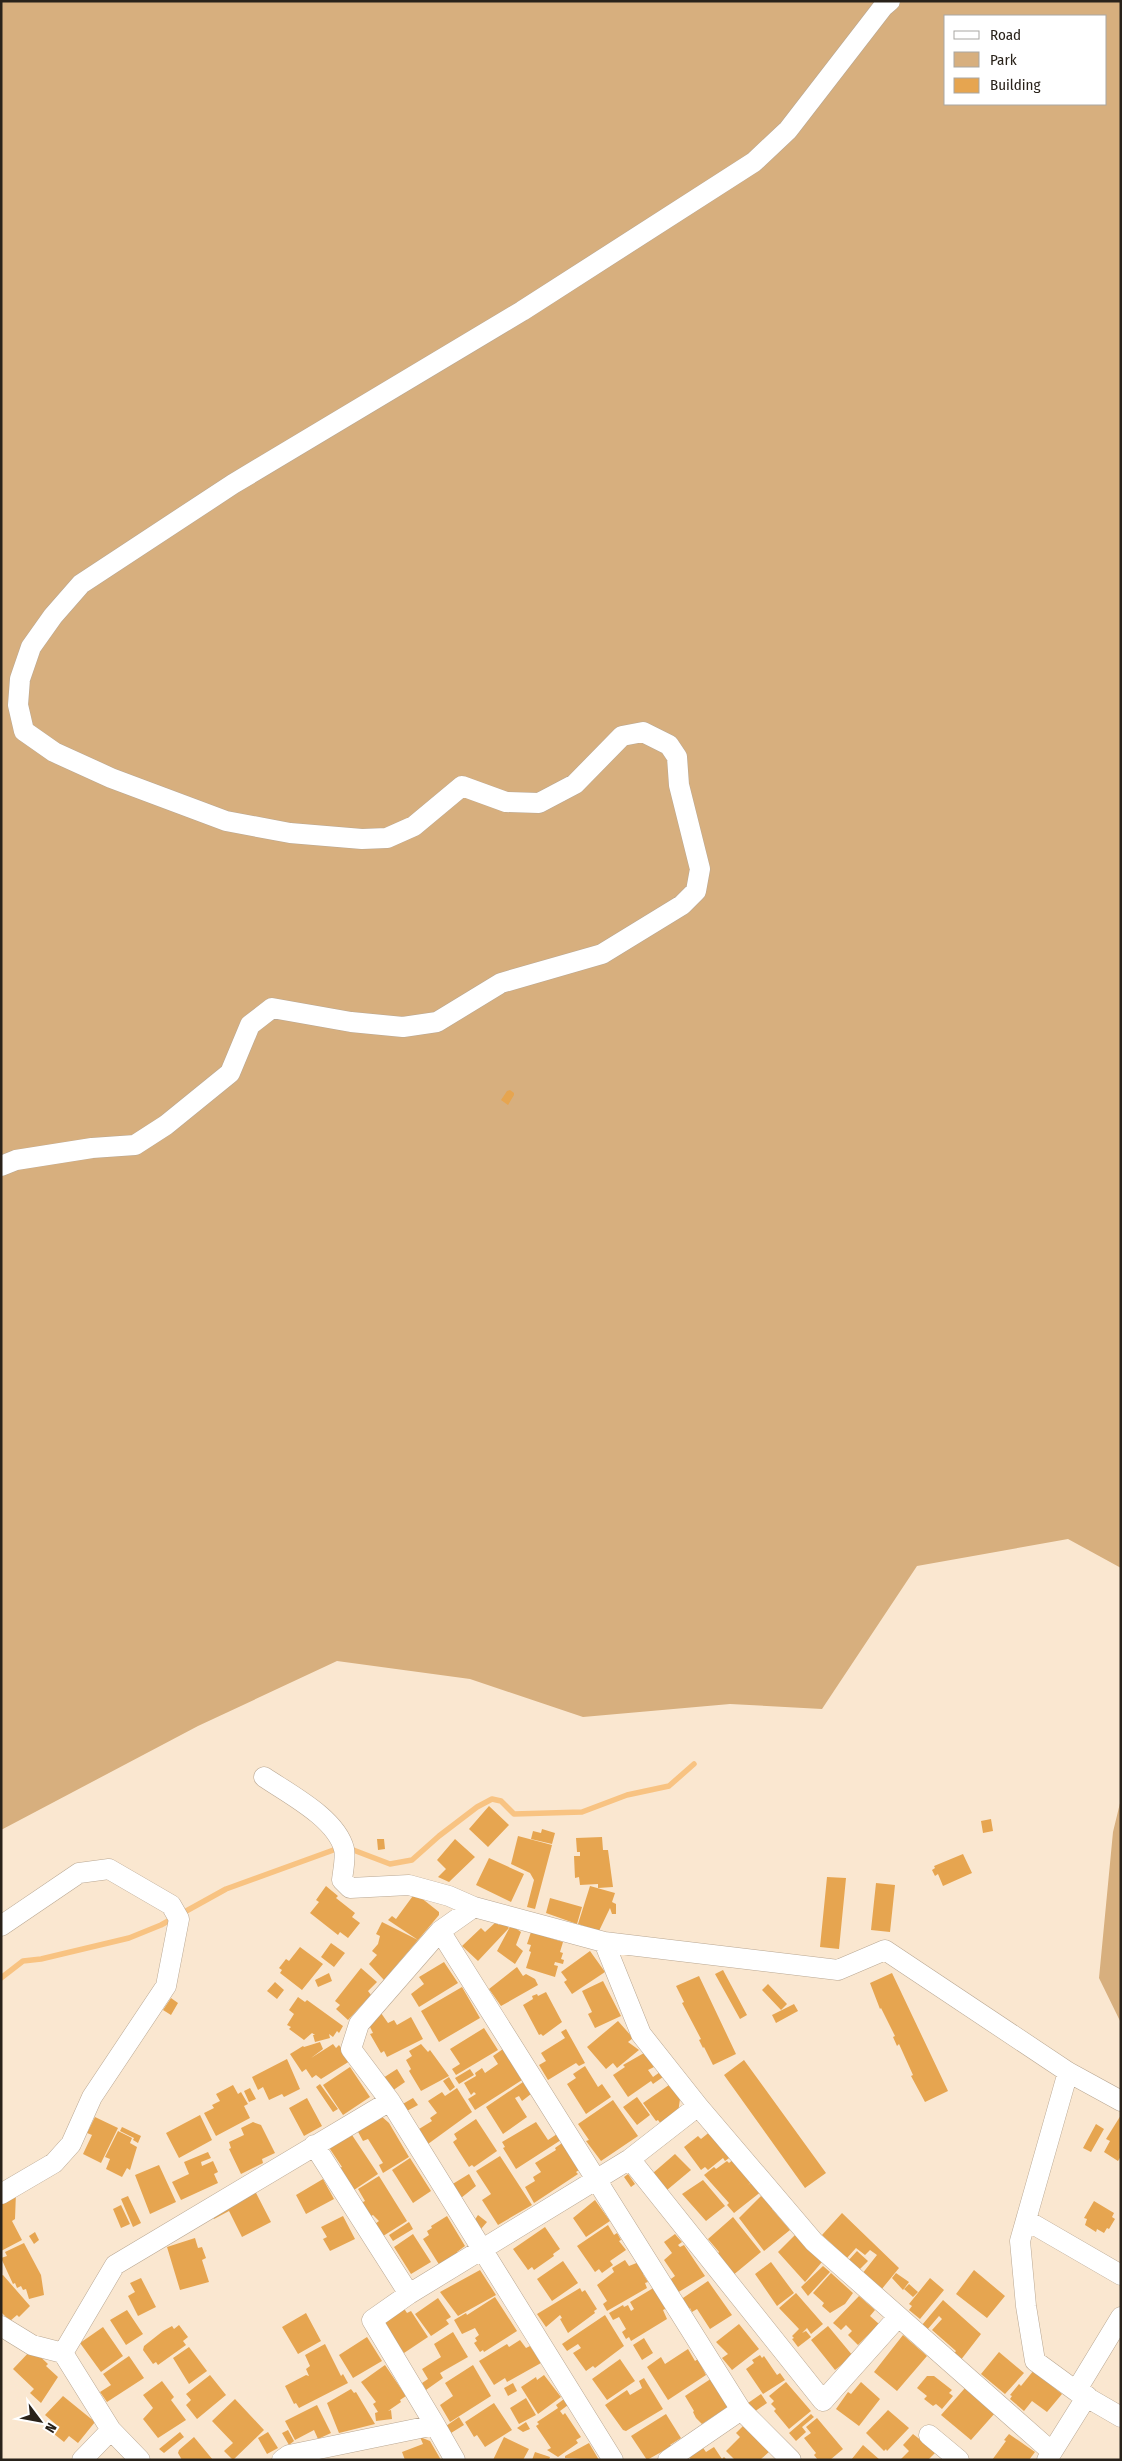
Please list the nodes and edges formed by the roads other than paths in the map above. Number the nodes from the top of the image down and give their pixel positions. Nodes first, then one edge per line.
1 (890, 1) edge
2 (1, 1166) edge
3 (264, 1777) dead end
4 (474, 1907) junction
5 (1, 1926) edge
6 (440, 1931) junction
7 (604, 1942) junction
8 (1068, 2072) junction
9 (390, 2101) junction
10 (1121, 2101) edge
11 (698, 2106) junction
12 (314, 2145) junction
13 (630, 2159) junction
14 (595, 2178) junction
15 (1, 2194) edge
16 (1026, 2220) junction
17 (482, 2249) junction
18 (1121, 2275) edge
19 (409, 2294) junction
20 (898, 2317) junction
21 (1121, 2317) edge
22 (1, 2326) edge
23 (63, 2354) junction
24 (1081, 2394) junction
25 (741, 2410) junction
26 (1121, 2417) edge
27 (434, 2425) junction
28 (111, 2430) junction
29 (929, 2435) dead end
30 (1049, 2456) edge
31 (82, 2460) edge
32 (140, 2460) edge
33 (282, 2460) edge
34 (455, 2460) edge
35 (613, 2460) edge
36 (668, 2460) edge
37 (791, 2460) edge
38 (959, 2460) edge

1 - 2 street
3 - 4 street
4 - 6 street
4 - 7 street
5 - 15 street
6 - 9 street
6 - 14 street
7 - 8 street
7 - 11 street
8 - 10 street
8 - 16 street
9 - 12 street
9 - 17 street
11 - 13 street
11 - 20 street
12 - 19 street
12 - 23 street
13 - 14 street
13 - 20 street
14 - 17 street
14 - 25 street
16 - 18 street
16 - 24 street
17 - 19 street
17 - 35 street
19 - 27 street
20 - 30 street
21 - 24 street
22 - 23 street
23 - 28 street
24 - 26 street
24 - 30 street
25 - 36 street
25 - 37 street
27 - 33 street
27 - 34 street
28 - 31 street
28 - 32 street
29 - 38 street

